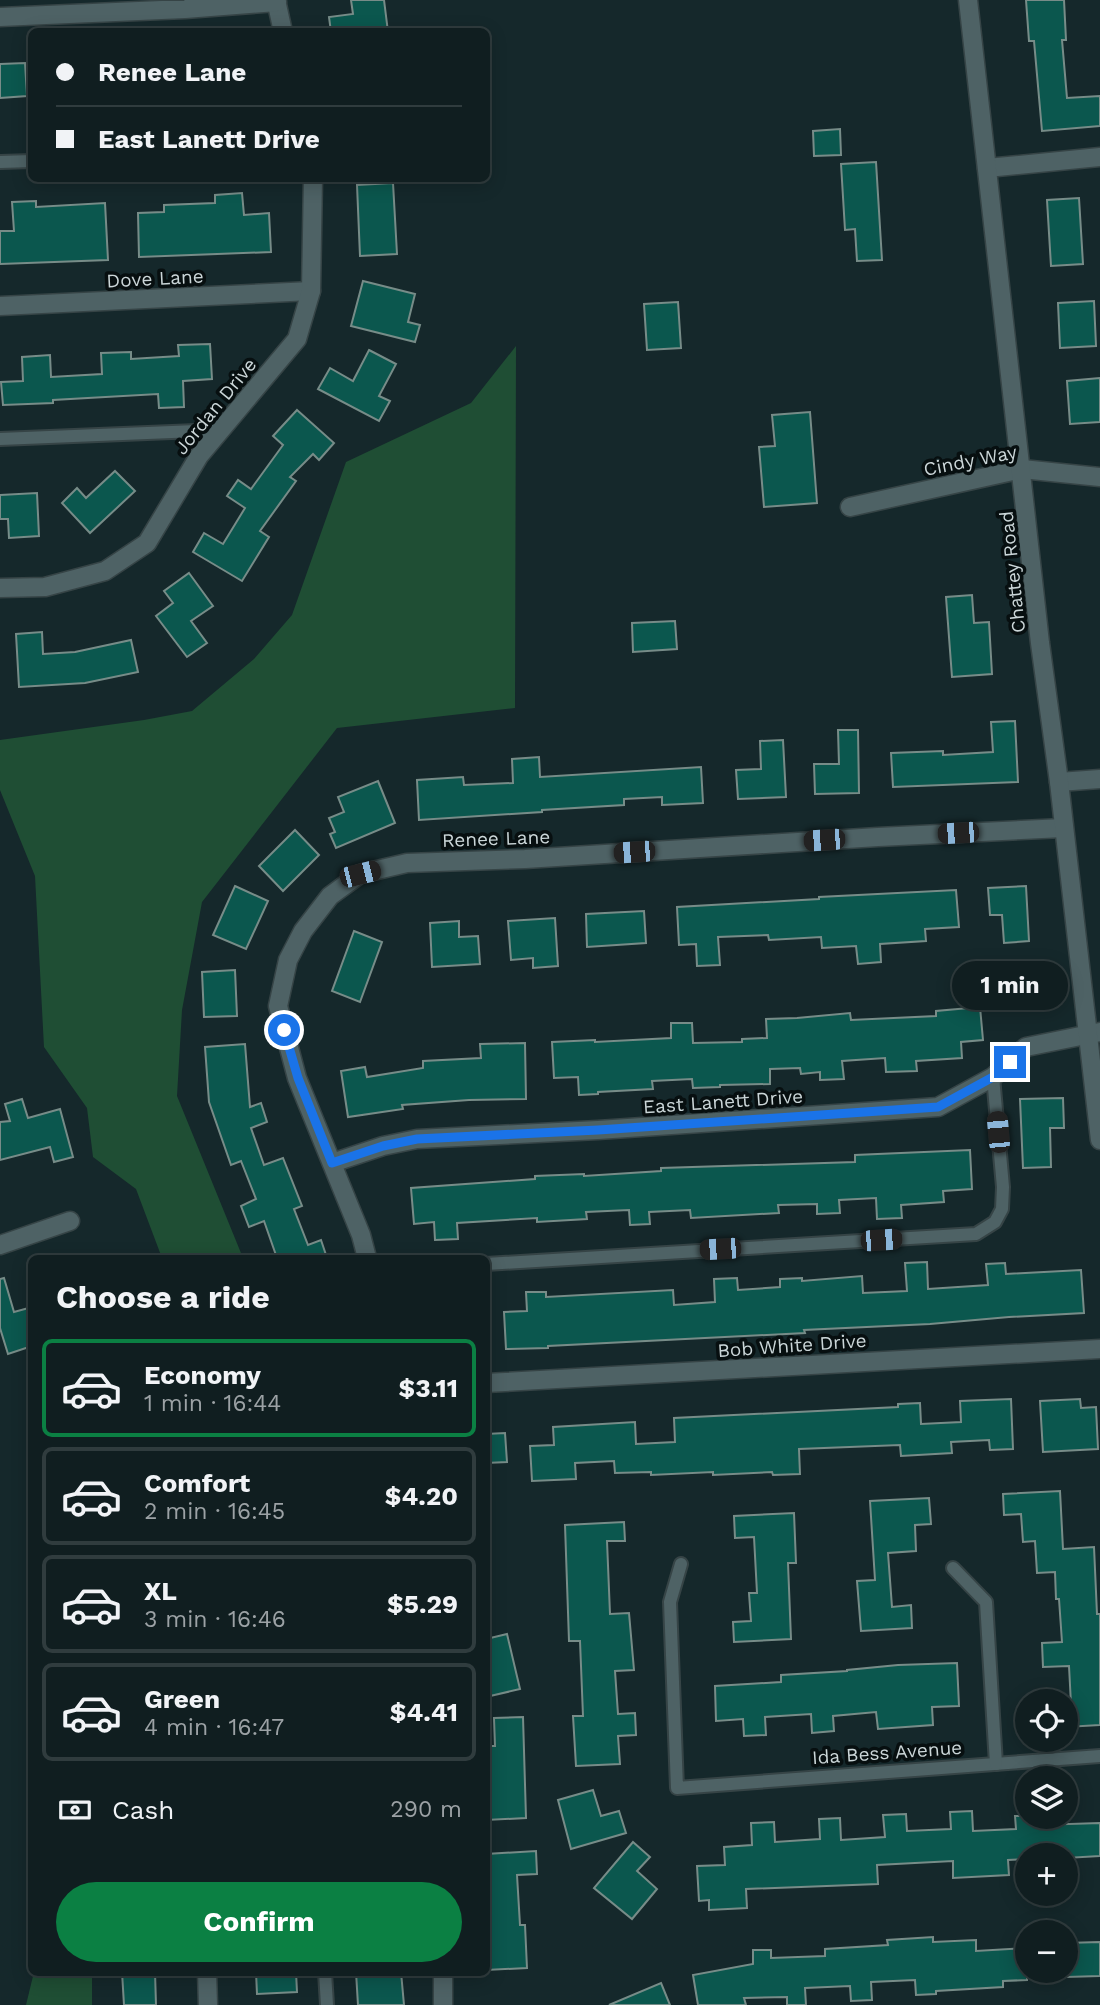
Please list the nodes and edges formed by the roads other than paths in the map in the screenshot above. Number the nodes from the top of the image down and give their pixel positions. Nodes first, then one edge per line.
1 (968, 0) edge
2 (277, 1) edge
3 (0, 17) edge
4 (283, 28) edge
5 (1100, 157) edge
6 (28, 161) edge
7 (0, 162) edge
8 (987, 168) junction
9 (313, 182) edge
10 (311, 291) junction
11 (0, 306) edge
12 (221, 430) junction
13 (0, 439) edge
14 (1022, 469) junction
15 (1100, 477) edge
16 (850, 507) dead end
17 (0, 588) edge
18 (1100, 779) edge
19 (1059, 782) junction
20 (1063, 828) junction
21 (1094, 1033) edge
22 (993, 1077) junction
23 (1100, 1140) edge
24 (332, 1163) junction
25 (70, 1221) dead end
26 (0, 1245) edge
27 (366, 1255) edge
28 (490, 1264) edge
29 (1100, 1349) edge
30 (490, 1383) edge
31 (681, 1564) dead end
32 (953, 1569) dead end
33 (1100, 1756) edge
34 (996, 1764) junction
35 (207, 1976) edge
36 (326, 1976) edge
37 (443, 1976) edge
38 (208, 2005) edge
39 (327, 2005) edge
40 (443, 2005) edge

1 - 8 street, Chattey Road
2 - 3 street
2 - 4 street
5 - 8 street
6 - 7 lane
8 - 14 street, Chattey Road
9 - 10 street, Jordan Drive
10 - 11 street, Dove Lane
10 - 12 street, Jordan Drive
12 - 13 lane
12 - 17 street, Jordan Drive
14 - 15 street, Cindy Way
14 - 16 street, Cindy Way
14 - 19 street, Chattey Road
18 - 19 street
19 - 20 street, Chattey Road
20 - 21 street, Chattey Road
20 - 24 street, Renee Lane
21 - 22 street, East Lanett Drive
21 - 23 street, Chattey Road
22 - 24 street, East Lanett Drive
22 - 28 lane
24 - 27 street, Renee Lane
25 - 26 street
29 - 30 street, Bob White Drive
31 - 34 lane, Ida Bess Avenue
32 - 34 lane
33 - 34 lane, Ida Bess Avenue
35 - 38 street
36 - 39 lane
37 - 40 street

